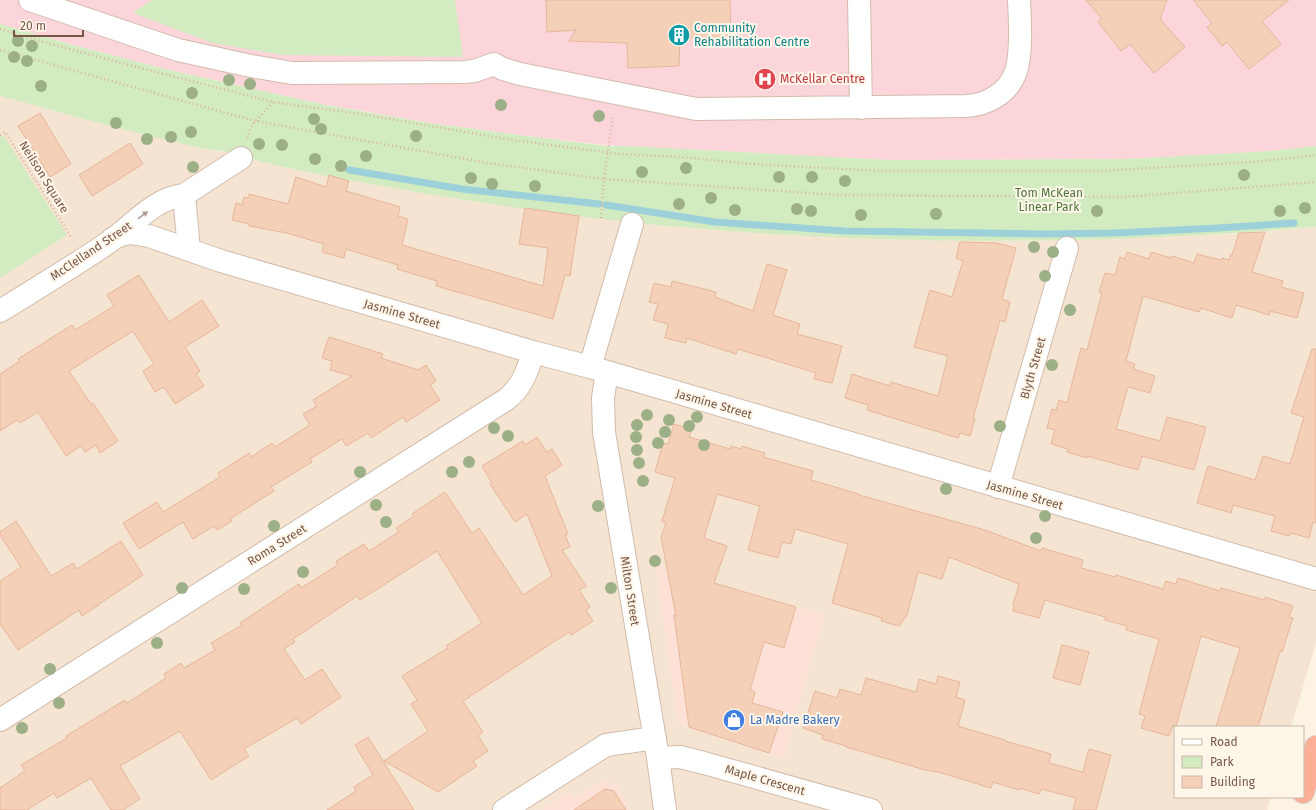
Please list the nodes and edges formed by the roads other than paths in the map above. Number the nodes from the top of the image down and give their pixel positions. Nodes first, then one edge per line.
1 (30, 0) edge
2 (859, 0) edge
3 (1019, 0) edge
4 (861, 108) junction
5 (241, 158) road end
6 (184, 195) junction
7 (632, 224) dead end
8 (112, 239) junction
9 (1067, 248) dead end
10 (189, 250) junction
11 (0, 311) edge
12 (533, 352) junction
13 (599, 370) junction
14 (998, 487) junction
15 (1316, 580) edge
16 (0, 720) edge
17 (1316, 747) edge
18 (656, 748) junction
19 (1304, 789) edge
20 (1302, 798) edge
21 (504, 810) edge
22 (665, 810) edge
23 (871, 810) edge
24 (1298, 810) edge

1 - 4 street
2 - 4 street
3 - 4 street
5 - 6 street, McClelland Street
8 -> 6 street, McClelland Street
6 - 10 street
7 - 13 street, Milton Street
8 - 10 street, Jasmine Street
8 - 11 street, McClelland Street
9 - 14 street, Blyth Street
10 - 12 street, Jasmine Street
12 - 13 street, Jasmine Street
12 - 16 street, Roma Street
13 - 14 street, Jasmine Street
13 - 18 street, Milton Street
14 - 15 street, Jasmine Street
17 - 19 highway
18 - 21 street, Maple Crescent
18 - 22 street, Milton Street
18 - 23 street, Maple Crescent
20 - 24 highway

